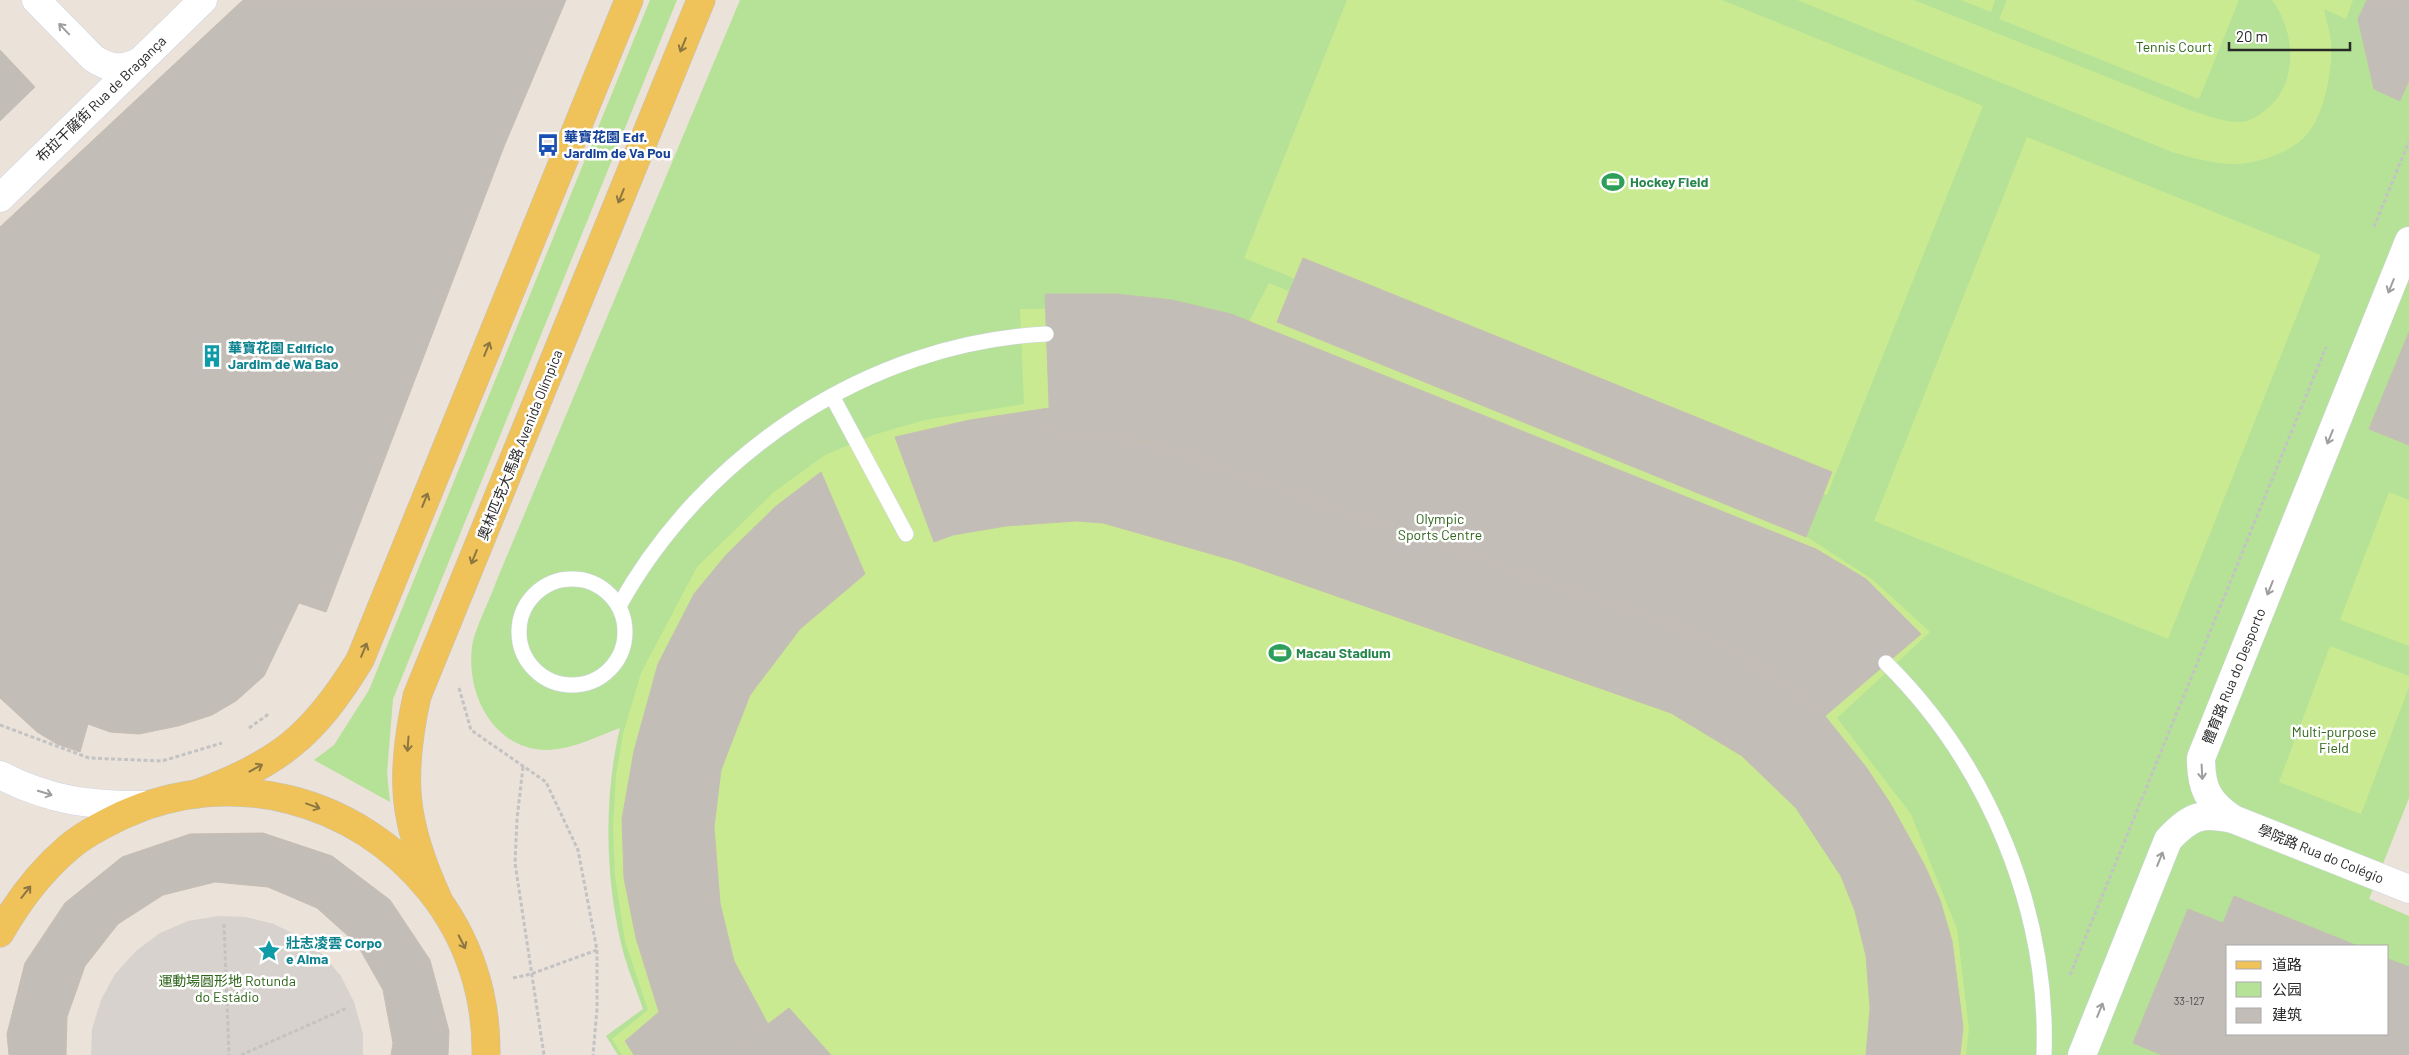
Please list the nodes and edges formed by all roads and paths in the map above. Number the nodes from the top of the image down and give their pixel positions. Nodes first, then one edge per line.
1 (36, 0) edge
2 (203, 0) edge
3 (629, 0) edge
4 (701, 0) edge
5 (93, 58) junction
6 (139, 62) junction
7 (95, 105) junction
8 (2409, 142) edge
9 (0, 198) edge
10 (2372, 234) dead end
11 (2409, 241) edge
12 (1046, 334) dead end
13 (2327, 344) dead end
14 (832, 396) junction
15 (906, 534) dead end
16 (618, 606) junction
17 (1886, 663) dead end
18 (458, 683) dead end
19 (278, 707) dead end
20 (0, 724) edge
21 (248, 729) dead end
22 (225, 742) dead end
23 (523, 767) junction
24 (0, 775) edge
25 (196, 794) junction
26 (149, 805) junction
27 (2233, 819) junction
28 (2409, 889) edge
29 (438, 899) junction
30 (224, 924) dead end
31 (0, 933) edge
32 (597, 950) junction
33 (532, 974) junction
34 (510, 978) dead end
35 (2068, 980) dead end
36 (347, 1008) dead end
37 (488, 1047) edge
38 (229, 1055) edge
39 (240, 1055) edge
40 (544, 1055) edge
41 (593, 1055) edge
42 (2044, 1055) edge
43 (2082, 1055) edge

5 -> 1 street
2 - 6 street, 布拉干薩街 Rua de Bragança
25 -> 3 main road
4 -> 29 main road, 奧林匹克大馬路 Avenida Olímpica
5 - 6 street
5 - 7 street
6 - 7 street, 布拉干薩街 Rua de Bragança
7 - 9 street, 布拉干薩街 Rua de Bragança
8 - 10 path
11 -> 27 street, 體育路 Rua do Desporto
12 - 14 lane
13 - 35 path
14 - 15 lane
14 - 16 lane
16 - 16 lane
17 - 42 lane
18 - 23 path
19 - 21 path
20 - 22 path
23 - 32 path
23 - 33 path
24 -> 26 street
25 - 26 main road
25 -> 29 main road
31 -> 26 main road
27 - 28 street, 學院路 Rua do Colégio
43 -> 27 street
29 -> 37 main road
30 - 38 path
32 - 33 path
32 - 41 path
33 - 34 path
33 - 40 path
36 - 39 path

